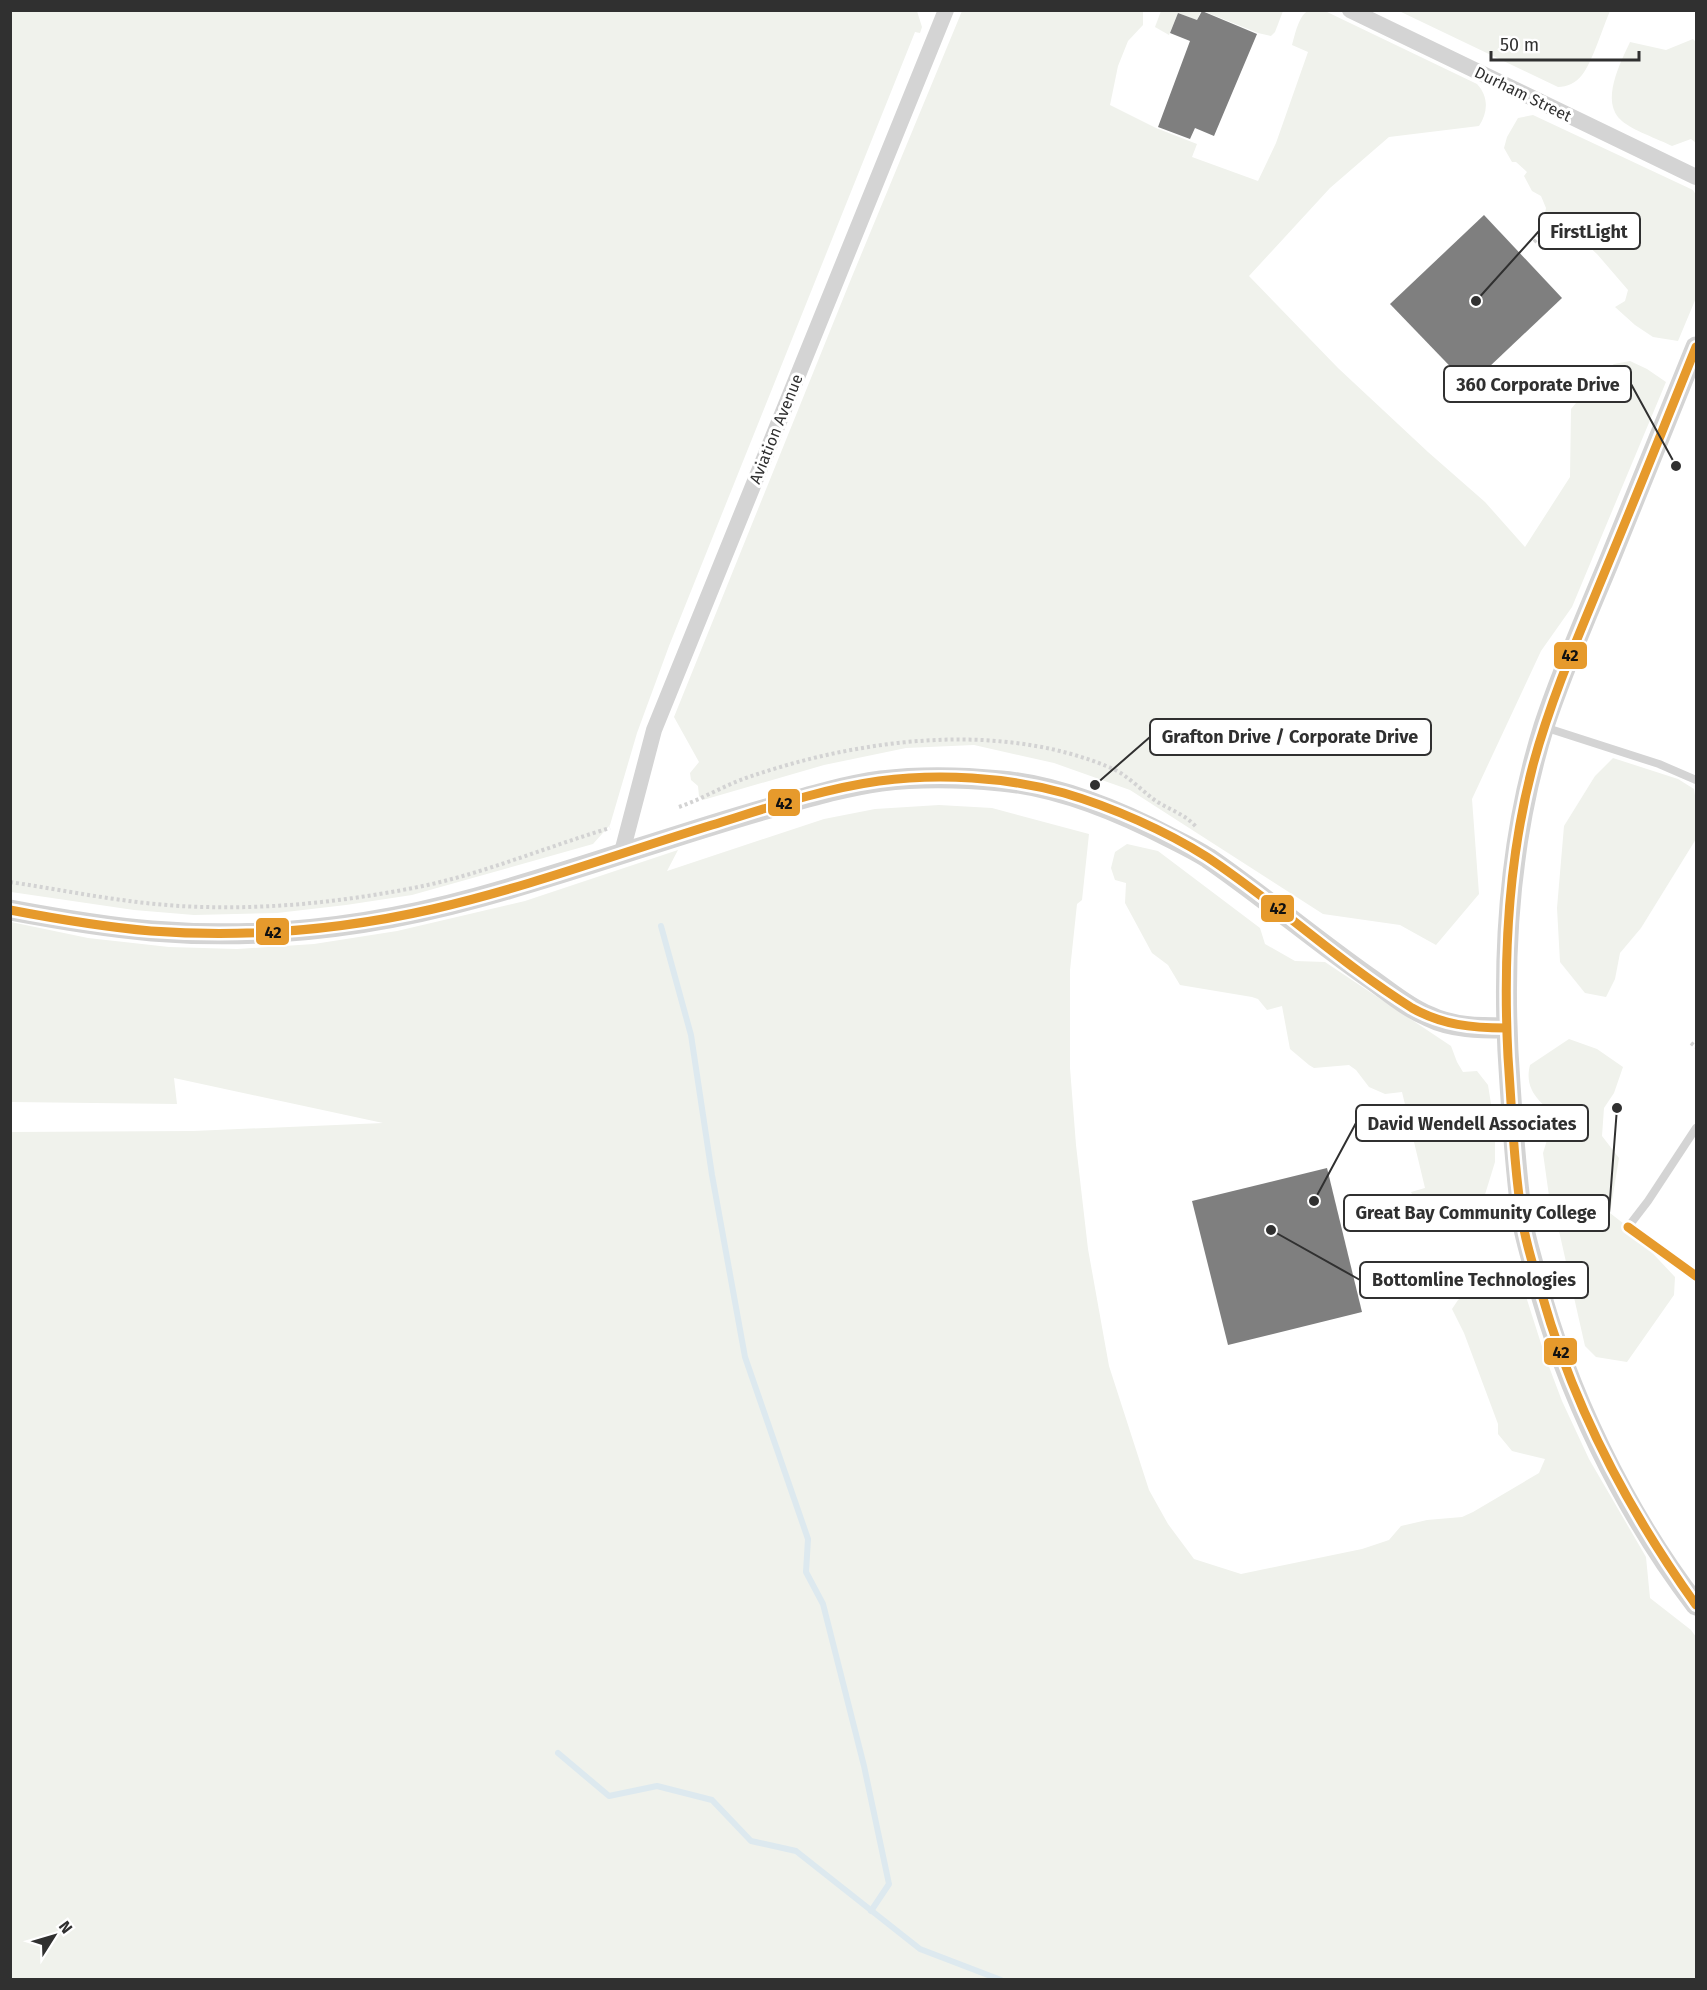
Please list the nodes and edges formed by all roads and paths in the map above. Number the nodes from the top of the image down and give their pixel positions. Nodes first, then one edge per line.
1 (946, 10) edge
2 (1350, 10) edge
3 (1696, 177) edge
4 (1552, 224) dead end
5 (1534, 242) dead end
6 (1696, 347) edge
7 (1544, 727) junction
8 (1696, 780) edge
9 (1134, 784) dead end
10 (1168, 809) dead end
11 (610, 828) dead end
12 (622, 852) junction
13 (10, 882) edge
14 (10, 910) edge
15 (1506, 1028) junction
16 (1691, 1042) dead end
17 (1696, 1047) edge
18 (1696, 1128) edge
19 (1696, 1276) edge
20 (1696, 1605) edge

1 - 12 street, Aviation Avenue
2 - 3 street, Durham Street
4 - 5 path
6 - 7 street
7 - 8 lane
7 - 15 street
9 - 10 path
11 - 13 path
12 - 14 street
12 - 15 street
15 - 20 street
16 - 17 path
18 - 19 lane

